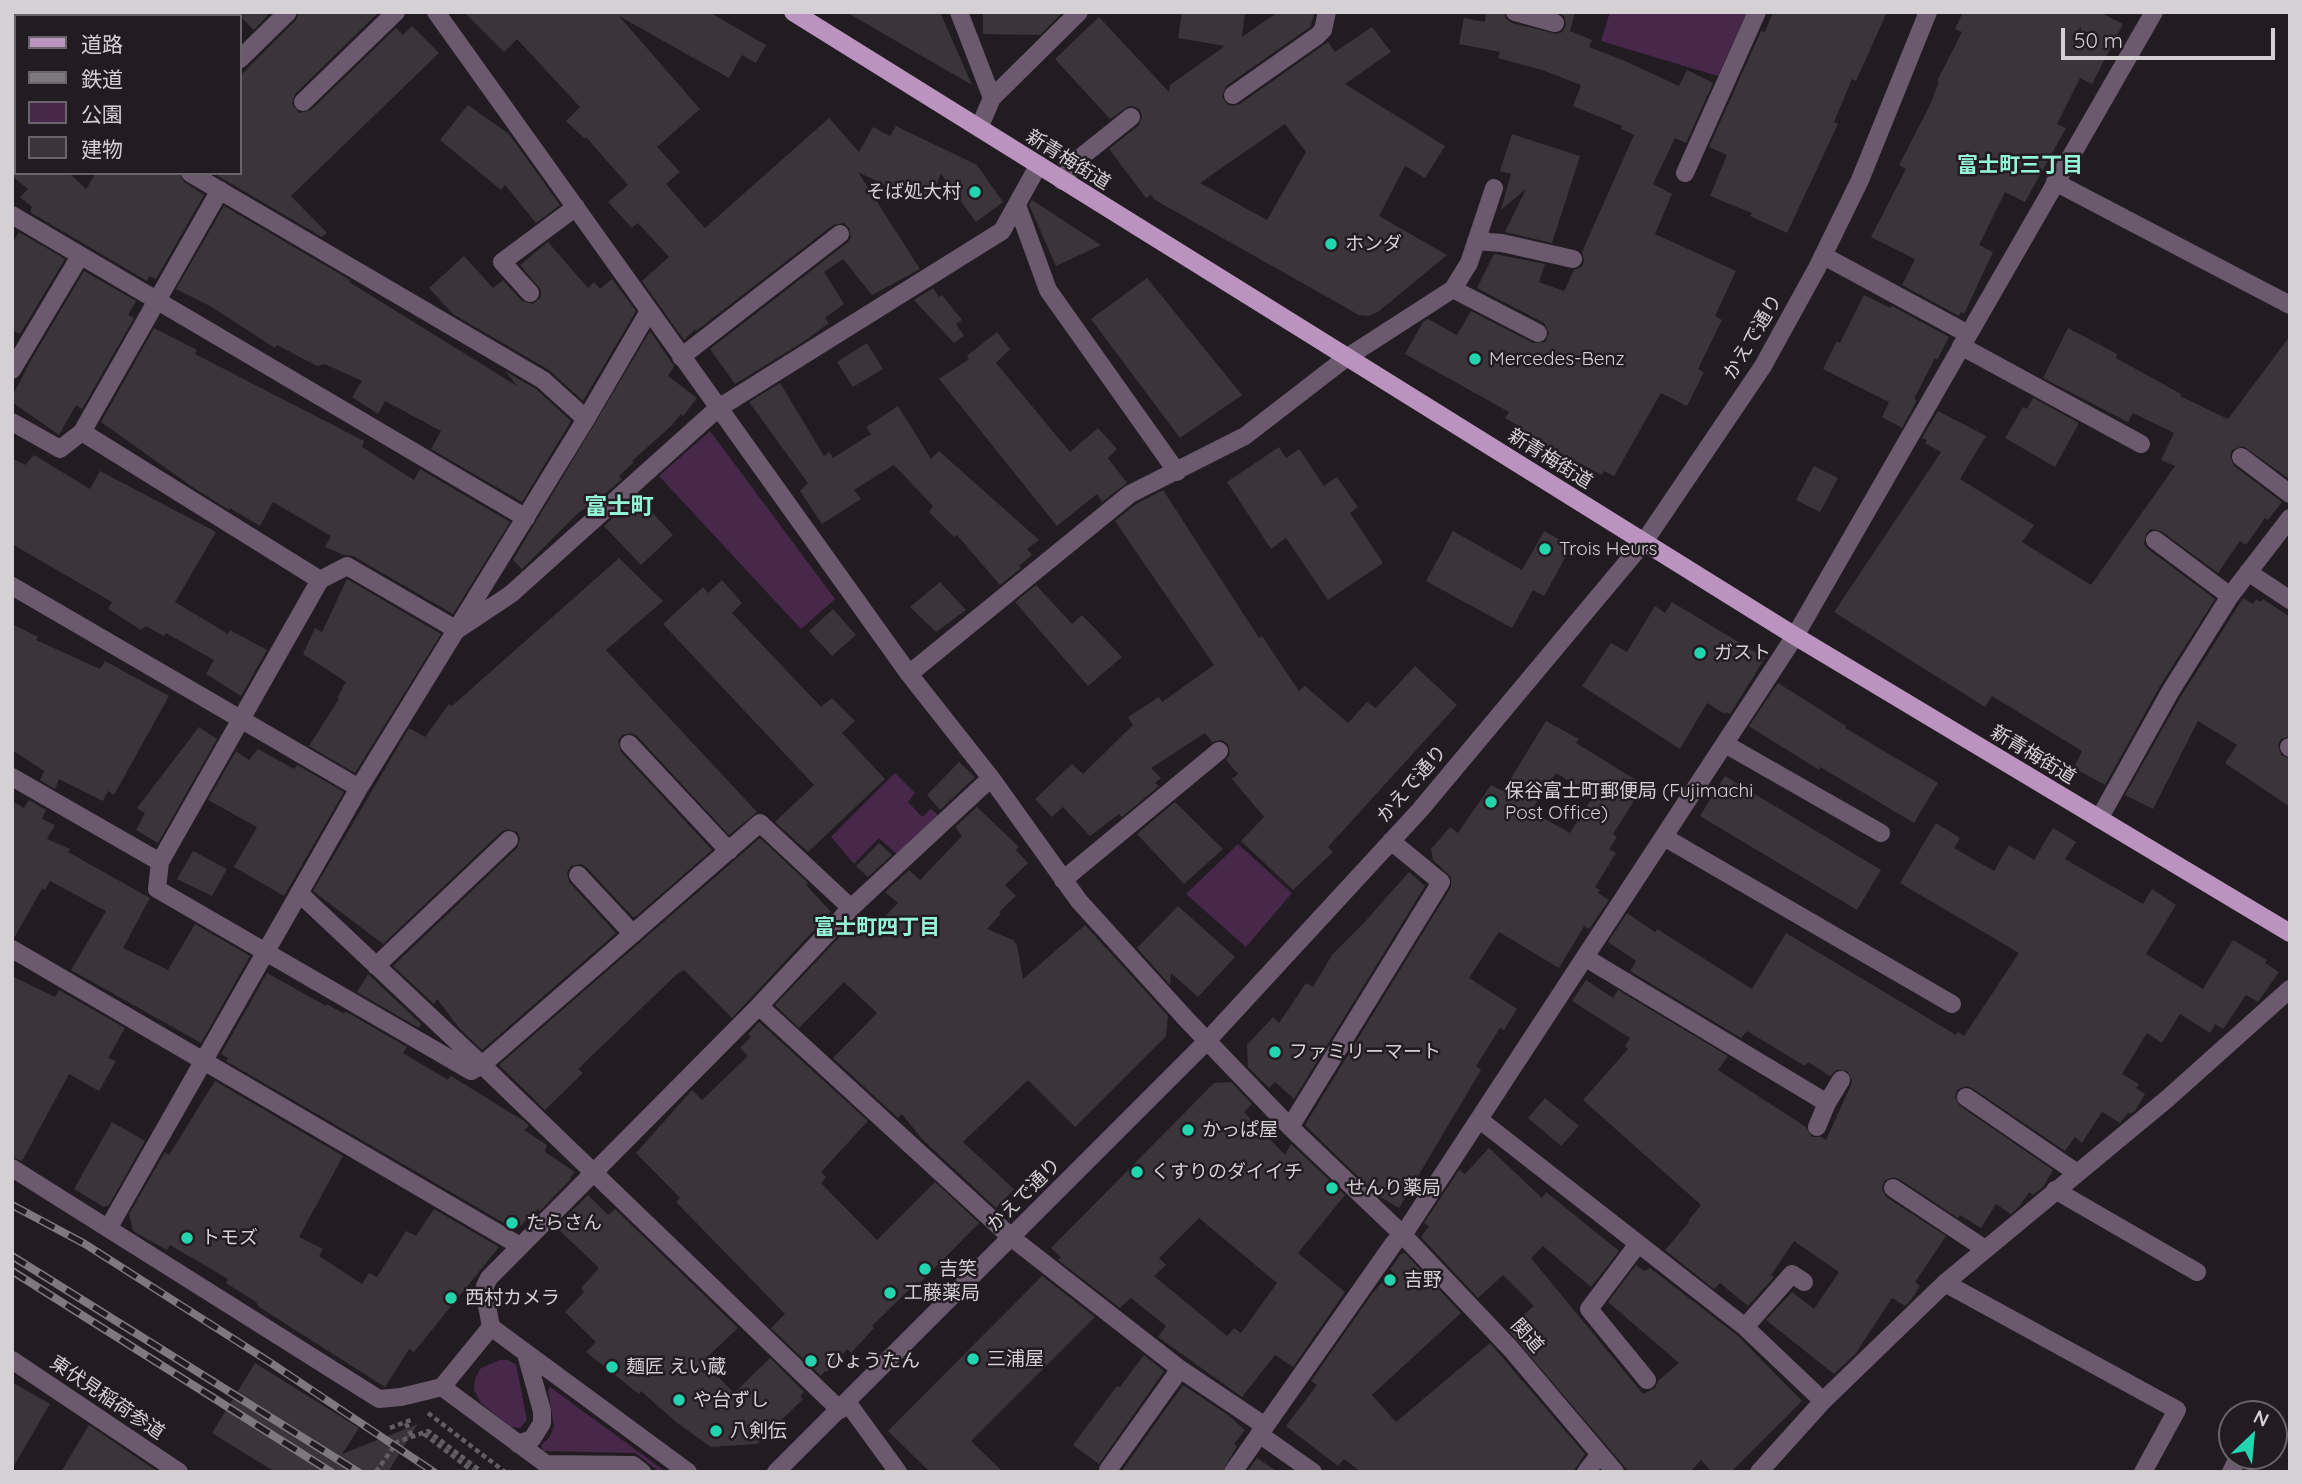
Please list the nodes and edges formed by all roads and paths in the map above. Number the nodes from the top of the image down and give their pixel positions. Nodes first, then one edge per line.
1 (288, 12) edge
2 (396, 12) edge
3 (436, 12) edge
4 (793, 12) edge
5 (959, 12) edge
6 (1079, 12) edge
7 (1326, 12) edge
8 (1756, 12) edge
9 (1928, 12) edge
10 (2154, 12) edge
11 (1524, 13) edge
12 (1555, 23) dead end
13 (242, 57) edge
14 (1233, 95) dead end
15 (992, 98) junction
16 (303, 102) dead end
17 (1132, 117) dead end
18 (979, 128) junction
19 (1038, 166) junction
20 (1685, 173) dead end
21 (194, 175) edge
22 (1062, 181) junction
23 (2055, 182) junction
24 (1493, 188) dead end
25 (220, 190) junction
26 (1017, 205) junction
27 (576, 207) junction
28 (12, 215) edge
29 (840, 234) dead end
30 (1476, 242) junction
31 (80, 256) junction
32 (1824, 256) junction
33 (1573, 258) dead end
34 (1453, 289) junction
35 (530, 293) dead end
36 (157, 301) junction
37 (2290, 305) edge
38 (649, 311) junction
39 (1538, 333) dead end
40 (1965, 340) junction
41 (681, 357) junction
42 (1346, 358) junction
43 (12, 370) edge
44 (717, 409) junction
45 (586, 419) junction
46 (12, 422) edge
47 (82, 432) junction
48 (2141, 444) dead end
49 (2241, 457) dead end
50 (1177, 471) junction
51 (2290, 494) edge
52 (526, 518) junction
53 (2290, 518) edge
54 (2155, 540) dead end
55 (1644, 542) junction
56 (2248, 572) junction
57 (320, 580) junction
58 (12, 586) edge
59 (2230, 596) junction
60 (2290, 600) edge
61 (457, 630) junction
62 (1795, 636) junction
63 (909, 674) junction
64 (239, 720) junction
65 (629, 744) dead end
66 (1725, 744) junction
67 (1219, 751) dead end
68 (12, 777) edge
69 (991, 778) junction
70 (359, 788) junction
71 (2099, 819) junction
72 (1881, 833) dead end
73 (1664, 837) junction
74 (509, 840) dead end
75 (1391, 841) junction
76 (729, 851) junction
77 (160, 862) junction
78 (578, 875) dead end
79 (1063, 880) junction
80 (299, 893) junction
81 (851, 908) junction
82 (2290, 933) edge
83 (633, 934) junction
84 (12, 949) edge
85 (265, 951) junction
86 (1586, 958) junction
87 (376, 966) junction
88 (2290, 989) edge
89 (1952, 1004) dead end
90 (759, 1006) junction
91 (1207, 1041) junction
92 (202, 1061) junction
93 (482, 1065) junction
94 (1841, 1080) dead end
95 (1966, 1097) dead end
96 (1827, 1102) junction
97 (1480, 1120) junction
98 (1290, 1127) junction
99 (1817, 1127) dead end
100 (12, 1168) edge
101 (2077, 1173) junction
102 (594, 1174) junction
103 (1893, 1188) dead end
104 (2055, 1191) junction
105 (109, 1227) junction
106 (1402, 1234) junction
107 (1012, 1238) junction
108 (1638, 1244) junction
109 (520, 1246) junction
110 (1985, 1249) junction
111 (2197, 1272) dead end
112 (1804, 1282) dead end
113 (1945, 1283) junction
114 (491, 1327) junction
115 (1745, 1327) junction
116 (526, 1354) junction
117 (12, 1360) edge
118 (1181, 1368) junction
119 (1647, 1380) dead end
120 (442, 1387) junction
121 (1823, 1401) junction
122 (843, 1406) junction
123 (426, 1412) dead end
124 (416, 1418) dead end
125 (406, 1423) junction
126 (390, 1428) dead end
127 (1262, 1430) junction
128 (426, 1432) junction
129 (412, 1437) junction
130 (518, 1444) junction
131 (1600, 1454) junction
132 (1108, 1470) edge
133 (179, 1472) edge
134 (376, 1472) edge
135 (474, 1472) edge
136 (482, 1472) edge
137 (505, 1472) edge
138 (642, 1472) edge
139 (688, 1472) edge
140 (776, 1472) edge
141 (898, 1472) edge
142 (1233, 1472) edge
143 (1313, 1472) edge
144 (1586, 1472) edge
145 (1615, 1472) edge
146 (1759, 1472) edge
147 (2143, 1472) edge

1 - 13 street
2 - 16 street
3 - 27 street, 関道
4 - 18 main road, 新青梅街道
5 - 15 street
6 - 15 street
7 - 14 street
8 - 20 street
9 - 32 street, かえで通り
10 - 23 street
11 - 12 street
15 - 18 street
17 - 22 street
18 - 19 main road, 新青梅街道
19 - 22 main road, 新青梅街道
19 - 26 street
21 - 25 street
22 - 42 main road, 新青梅街道
23 - 37 street
23 - 40 street
24 - 30 street
25 - 36 street
25 - 45 street
26 - 44 street
26 - 50 street
27 - 35 street
27 - 38 street, 関道
28 - 31 street
29 - 41 street
30 - 33 street
30 - 34 street
31 - 36 street
31 - 43 street
32 - 40 street
32 - 55 street, かえで通り
34 - 39 street
34 - 42 street
36 - 47 street
36 - 52 street
38 - 41 street, 関道
38 - 45 street
40 - 48 street
40 - 62 street
41 - 44 street, 関道
42 - 50 street
42 - 55 main road, 新青梅街道
44 - 61 street
44 - 63 street, 関道
45 - 52 street
46 - 47 street
47 - 57 street
49 - 51 street
50 - 63 street
52 - 61 street
53 - 56 street
54 - 59 street
55 - 62 main road, 新青梅街道
55 - 75 street, かえで通り
56 - 59 street
56 - 60 street
57 - 61 street
57 - 64 street
58 - 64 street
59 - 71 street
61 - 70 street
62 - 66 street
62 - 71 main road, 新青梅街道
63 - 69 street, 関道
64 - 70 street
64 - 77 street
65 - 76 street
66 - 72 street
66 - 73 street
67 - 79 street
68 - 77 street
69 - 79 street, 関道
69 - 81 street
70 - 80 street
71 - 82 main road, 新青梅街道
73 - 86 street
73 - 89 street
74 - 87 street
75 - 91 street, かえで通り
75 - 98 street
76 - 81 street
76 - 83 street
77 - 85 street
78 - 83 street
79 - 91 street, 関道
80 - 85 street
80 - 87 street
81 - 90 street
83 - 93 street
84 - 92 street
85 - 92 street
85 - 93 street
86 - 96 street
86 - 97 street
87 - 93 street
88 - 101 street
90 - 102 street
90 - 107 street
91 - 98 street, 関道
91 - 107 street, かえで通り
92 - 105 street
92 - 109 street
93 - 102 street
94 - 96 street
95 - 101 street
96 - 99 street
97 - 106 street
97 - 108 street
98 - 106 street, 関道
100 - 105 street
101 - 104 street
102 - 109 street
102 - 122 street
103 - 110 street
104 - 110 street
104 - 111 street
105 - 120 street
106 - 127 street
106 - 131 street, 関道
107 - 118 street
107 - 122 street, かえで通り
108 - 115 street
108 - 119 street
109 - 114 street
110 - 113 street
112 - 115 street
113 - 121 street
113 - 147 street
114 - 116 street
114 - 120 street
115 - 121 street
116 - 130 street
116 - 139 street
117 - 133 street, 東伏見稲荷参道
118 - 127 street
118 - 132 street
120 - 130 street
121 - 146 street
122 - 140 street, かえで通り
122 - 141 street
123 - 137 path
124 - 125 path
125 - 126 path
125 - 129 path
127 - 142 street
127 - 143 street
128 - 129 path
128 - 135 path
128 - 136 path
129 - 134 path
130 - 138 street
131 - 144 street
131 - 145 street, 関道

